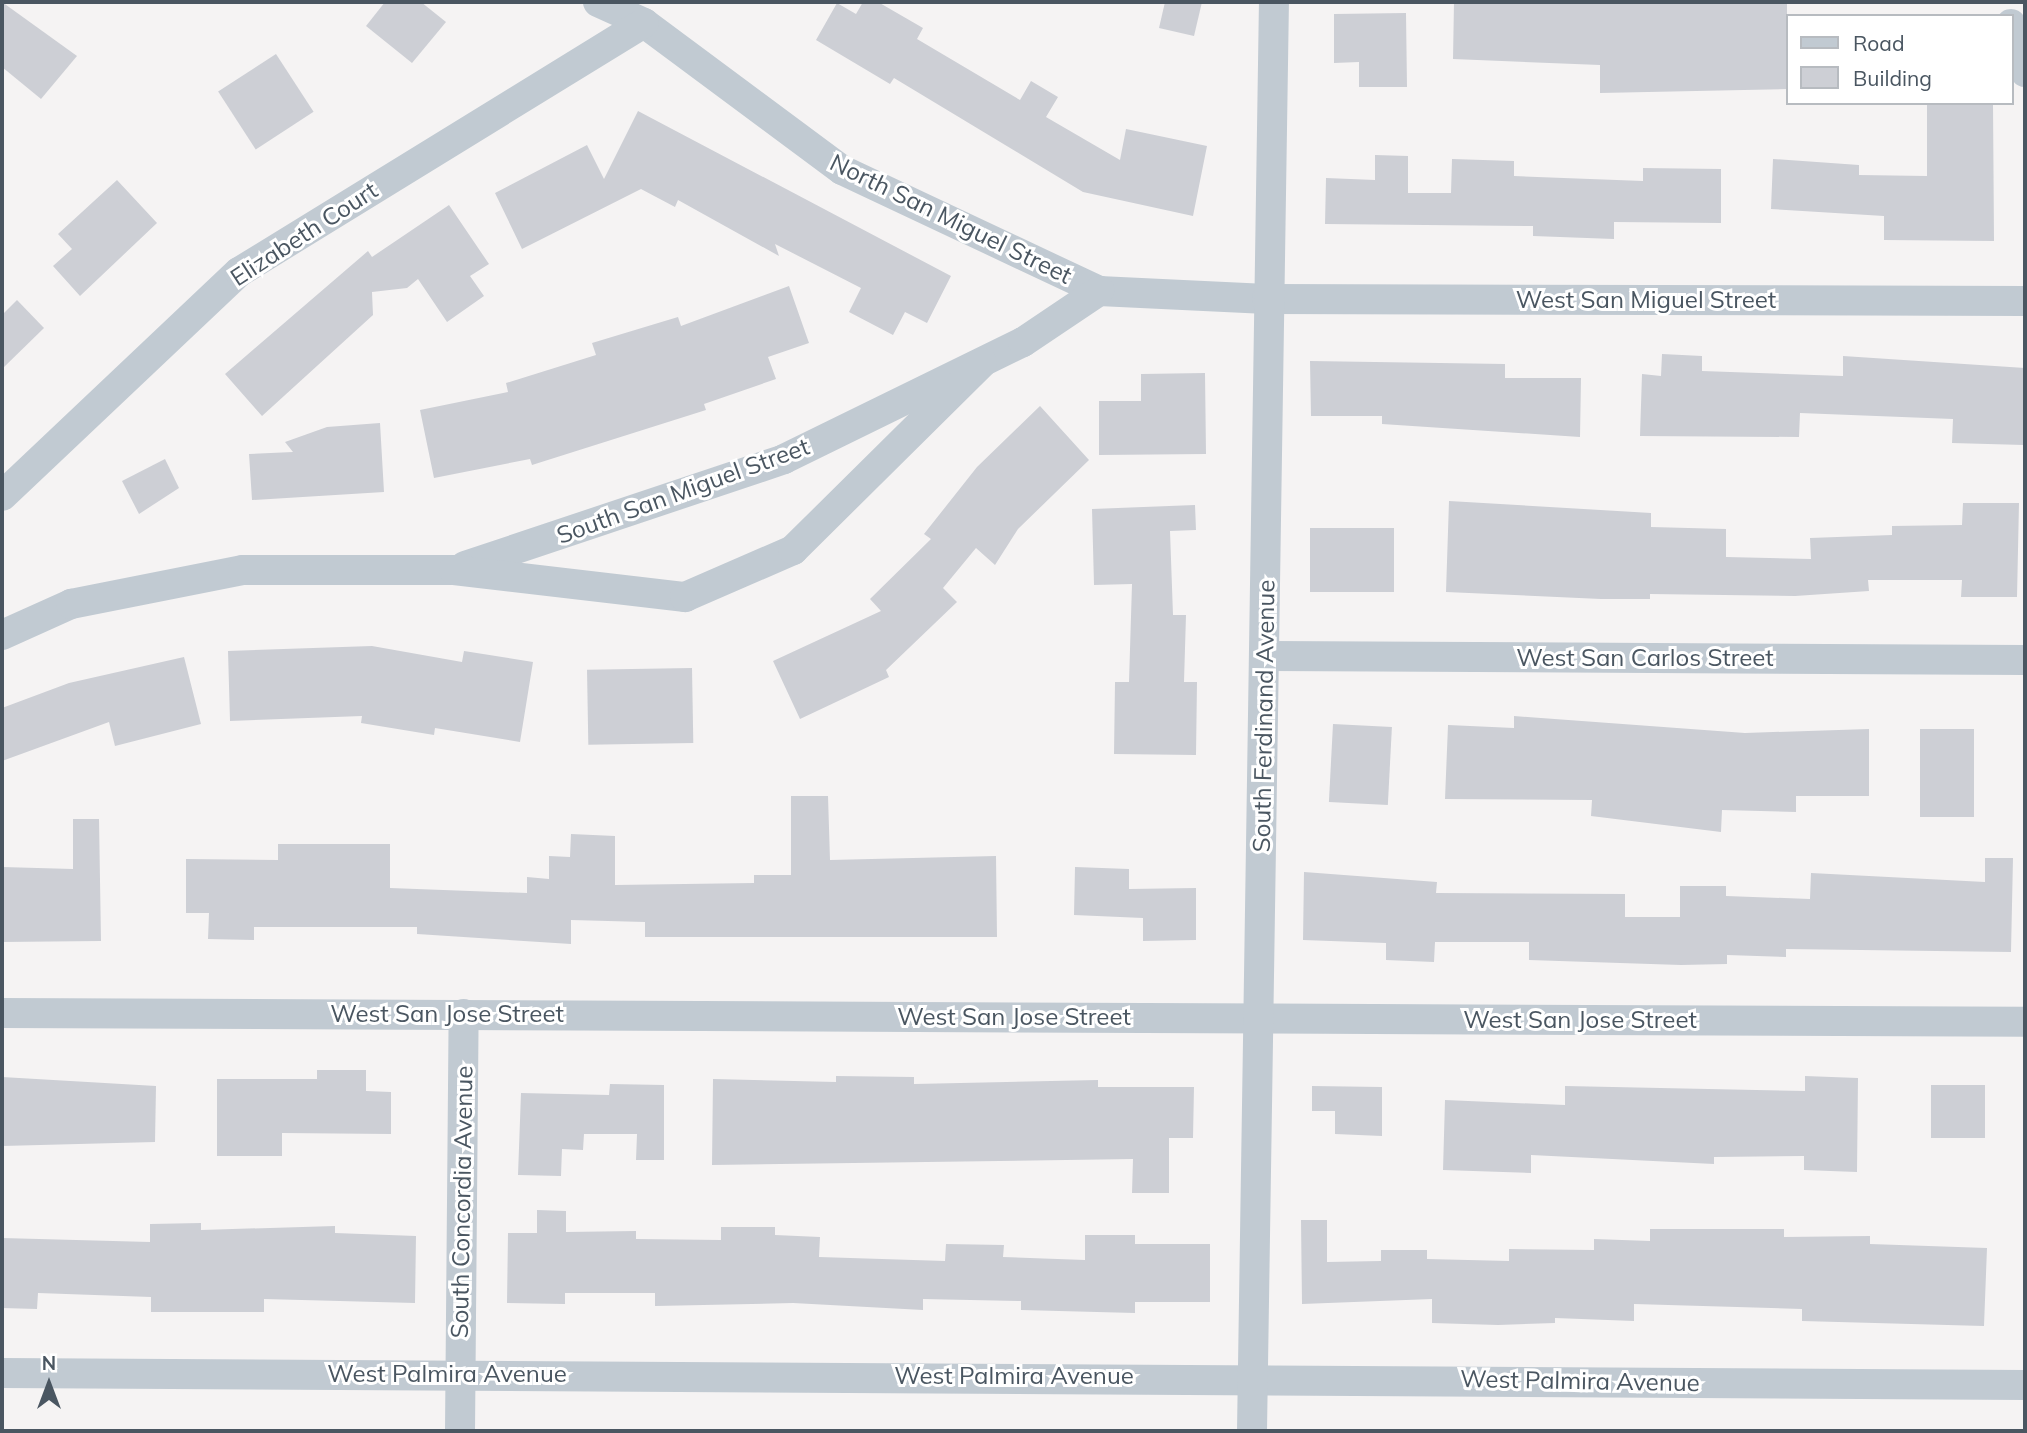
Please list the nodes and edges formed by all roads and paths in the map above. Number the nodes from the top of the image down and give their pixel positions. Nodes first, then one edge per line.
1 (598, 2) edge
2 (1275, 2) edge
3 (645, 23) junction
4 (2013, 31) edge
5 (2025, 72) edge
6 (1099, 291) junction
7 (1267, 299) junction
8 (2025, 301) edge
9 (982, 363) junction
10 (2, 496) edge
11 (454, 570) junction
12 (2, 635) edge
13 (1265, 656) junction
14 (2025, 660) edge
15 (2, 1013) edge
16 (464, 1014) junction
17 (1258, 1018) junction
18 (2025, 1022) edge
19 (2, 1373) edge
20 (460, 1374) junction
21 (1253, 1377) junction
22 (2025, 1385) edge
23 (460, 1431) edge
24 (1252, 1431) edge

1 - 3 street, North San Miguel Street
2 - 7 street, South Ferdinand Avenue
3 - 6 street, North San Miguel Street
3 - 10 street, Elizabeth Court
4 - 5 street
6 - 7 street, North San Miguel Street
6 - 9 street, South San Miguel Street
7 - 8 street, West San Miguel Street
7 - 13 street, South Ferdinand Avenue
9 - 11 street, South San Miguel Street
9 - 11 street, South San Miguel Street
11 - 12 street, South San Miguel Street
13 - 14 street, West San Carlos Street
13 - 17 street, South Ferdinand Avenue
15 - 16 street, West San Jose Street
16 - 17 street, West San Jose Street
16 - 20 street, South Concordia Avenue
17 - 18 street, West San Jose Street
17 - 21 street, South Ferdinand Avenue
19 - 20 street, West Palmira Avenue
20 - 21 street, West Palmira Avenue
20 - 23 street, South Concordia Avenue
21 - 22 street, West Palmira Avenue
21 - 24 street, South Ferdinand Avenue

